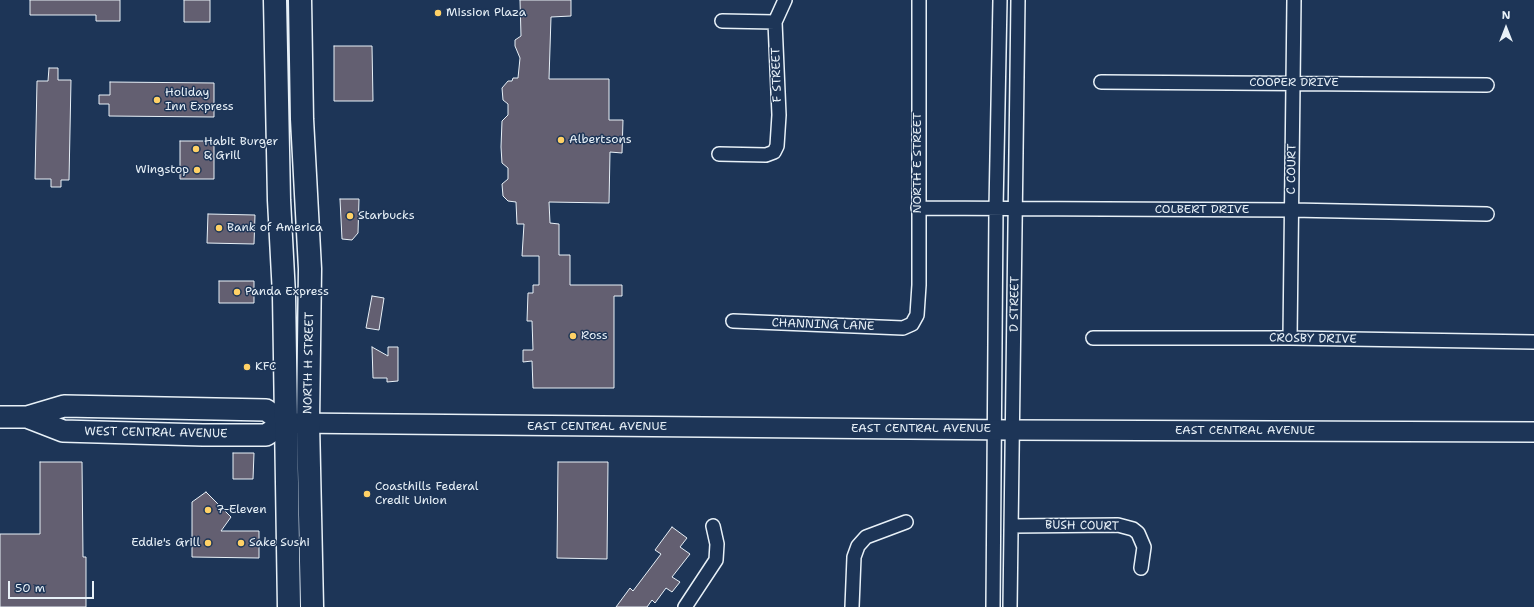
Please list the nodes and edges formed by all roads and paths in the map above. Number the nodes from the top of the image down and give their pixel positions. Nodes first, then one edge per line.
1 (275, 0) edge
2 (300, 0) edge
3 (785, 0) edge
4 (919, 0) edge
5 (1000, 0) edge
6 (1018, 0) edge
7 (1294, 0) edge
8 (722, 21) dead end
9 (775, 22) junction
10 (1101, 82) dead end
11 (1293, 84) junction
12 (1487, 85) dead end
13 (719, 154) dead end
14 (918, 208) junction
15 (996, 209) junction
16 (1016, 209) junction
17 (1292, 210) junction
18 (1486, 214) dead end
19 (733, 321) dead end
20 (912, 324) joint
21 (1093, 338) dead end
22 (1290, 338) junction
23 (1534, 342) edge
24 (0, 417) edge
25 (308, 422) junction
26 (284, 423) junction
27 (1003, 430) junction
28 (1534, 432) edge
29 (906, 522) dead end
30 (712, 526) dead end
31 (1012, 526) junction
32 (1141, 568) dead end
33 (289, 607) edge
34 (312, 607) edge
35 (685, 607) edge
36 (852, 607) edge
37 (993, 607) edge
38 (1010, 607) edge

1 - 26 highway, NORTH H STREET
2 - 25 highway, NORTH H STREET
3 - 9 street, F STREET
4 - 14 street, NORTH E STREET
5 - 15 street, D STREET
6 - 16 street, D STREET
7 - 11 street, C COURT
8 - 9 street
9 - 13 street, F STREET
10 - 11 street, COOPER DRIVE
11 - 12 street, COOPER DRIVE
11 - 17 street, C COURT
14 - 15 street, COLBERT DRIVE
14 - 20 street, NORTH E STREET
15 - 16 street, COLBERT DRIVE
15 - 27 street, D STREET
16 - 17 street, COLBERT DRIVE
16 - 27 street, D STREET
17 - 18 street, COLBERT DRIVE
17 - 22 street, C COURT
19 - 20 street, CHANNING LANE
21 - 22 street, CROSBY DRIVE
22 - 23 street, CROSBY DRIVE
24 - 26 main road, WEST CENTRAL AVENUE
25 - 26 main road
25 - 27 main road, EAST CENTRAL AVENUE
25 - 34 highway, NORTH H STREET
26 - 33 highway, NORTH H STREET
27 - 28 main road, EAST CENTRAL AVENUE
27 - 31 street, D STREET
27 - 37 street, D STREET
29 - 36 street
30 - 35 street
31 - 32 street, BUSH COURT
31 - 38 street, D STREET

